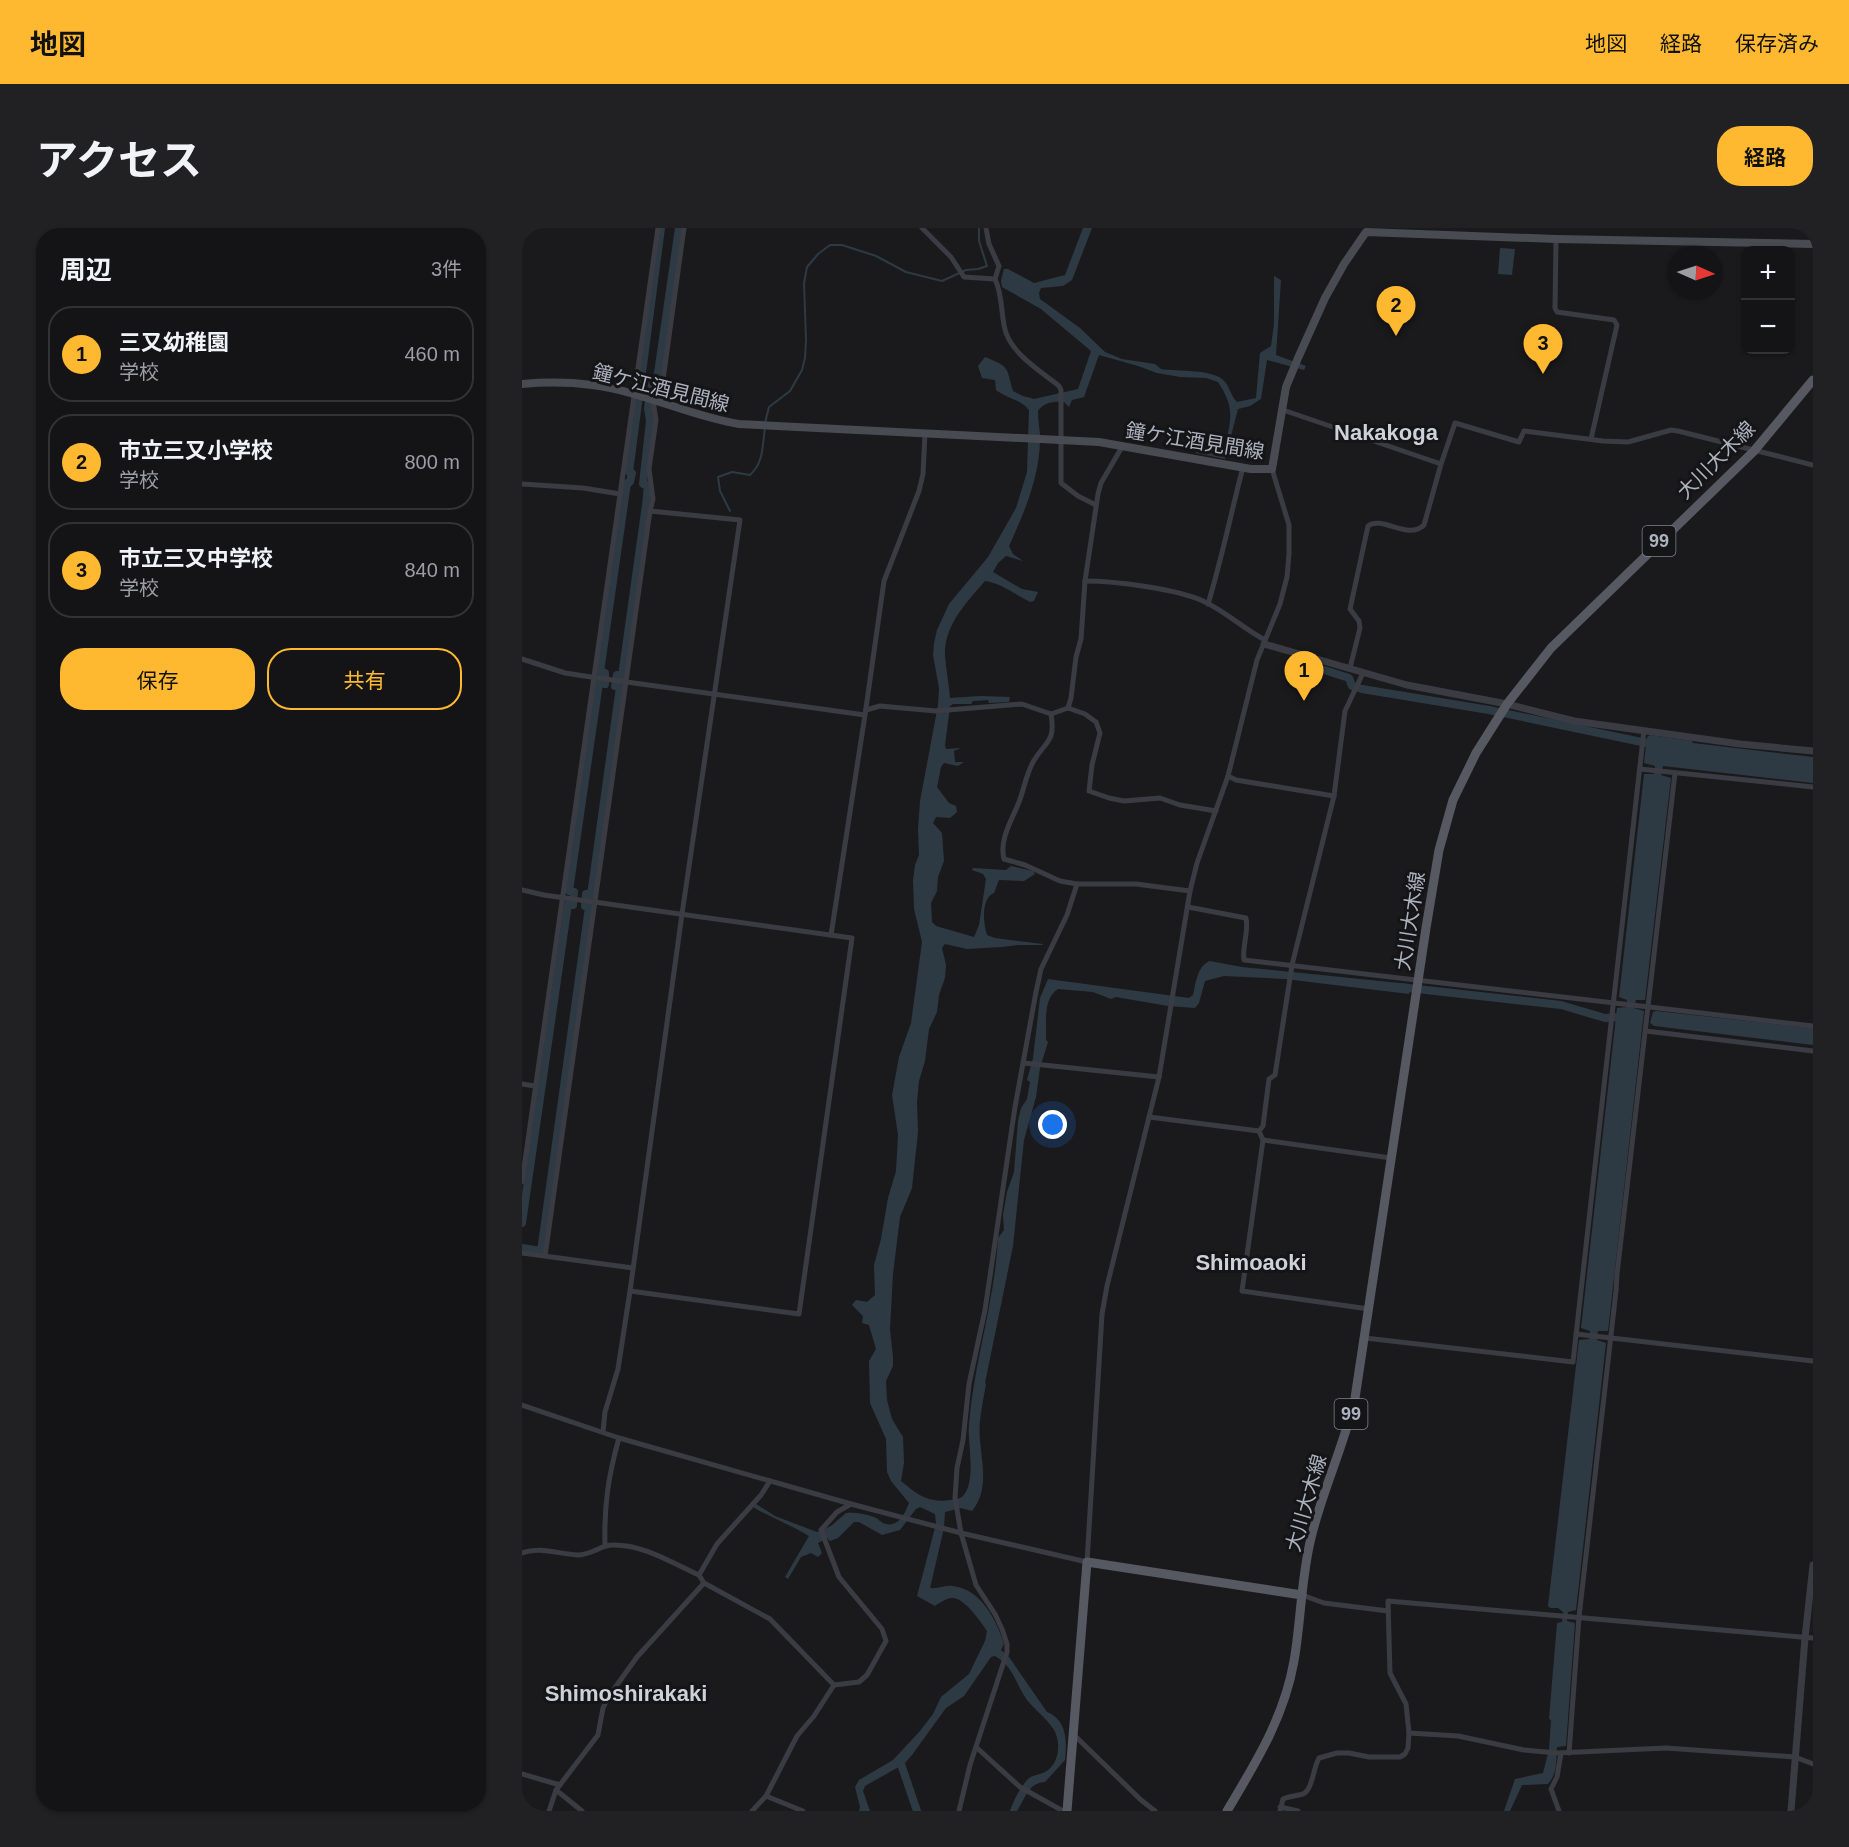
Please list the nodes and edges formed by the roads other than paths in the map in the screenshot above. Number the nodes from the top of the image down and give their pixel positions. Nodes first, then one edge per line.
1 (658, 228) edge
2 (684, 228) edge
3 (921, 228) edge
4 (986, 228) edge
5 (1366, 230) edge
6 (1556, 239) junction
7 (1813, 244) edge
8 (995, 279) junction
9 (1813, 380) edge
10 (522, 384) edge
11 (635, 395) junction
12 (652, 401) junction
13 (1282, 410) junction
14 (925, 433) junction
15 (1060, 439) junction
16 (1591, 439) junction
17 (1122, 447) junction
18 (1754, 451) junction
19 (1441, 464) junction
20 (1813, 465) edge
21 (1243, 467) junction
22 (1272, 469) junction
23 (522, 484) edge
24 (620, 494) junction
25 (1096, 505) junction
26 (650, 511) junction
27 (1085, 581) junction
28 (1208, 604) junction
29 (1265, 642) junction
30 (522, 658) edge
31 (1350, 668) junction
32 (1363, 673) junction
33 (596, 677) junction
34 (625, 681) junction
35 (714, 694) junction
36 (1506, 706) junction
37 (1068, 708) junction
38 (866, 712) junction
39 (1051, 714) junction
40 (1644, 732) junction
41 (1813, 751) edge
42 (1642, 769) junction
43 (1673, 772) junction
44 (1228, 776) junction
45 (1813, 788) edge
46 (1334, 796) junction
47 (1216, 811) junction
48 (1077, 884) junction
49 (522, 890) edge
50 (1190, 891) junction
51 (562, 897) junction
52 (594, 902) junction
53 (1188, 907) junction
54 (682, 914) junction
55 (831, 935) junction
56 (1292, 966) junction
57 (1419, 979) junction
58 (1615, 1003) junction
59 (1647, 1006) junction
60 (1813, 1026) edge
61 (1647, 1029) junction
62 (1813, 1051) edge
63 (1026, 1063) junction
64 (1159, 1077) junction
65 (522, 1084) edge
66 (535, 1086) junction
67 (1149, 1117) junction
68 (1259, 1131) junction
69 (1263, 1140) junction
70 (1391, 1158) junction
71 (522, 1182) edge
72 (522, 1253) edge
73 (545, 1256) junction
74 (633, 1269) junction
75 (630, 1291) junction
76 (1369, 1309) junction
77 (1576, 1334) junction
78 (1365, 1338) junction
79 (1609, 1338) junction
80 (1813, 1361) edge
81 (522, 1405) edge
82 (603, 1432) junction
83 (619, 1438) junction
84 (770, 1480) junction
85 (851, 1504) junction
86 (961, 1533) junction
87 (605, 1546) junction
88 (522, 1553) edge
89 (1087, 1562) junction
90 (1813, 1565) edge
91 (699, 1575) junction
92 (704, 1583) junction
93 (1302, 1595) junction
94 (1388, 1611) junction
95 (1577, 1617) junction
96 (1809, 1638) edge
97 (834, 1685) junction
98 (1409, 1733) junction
99 (1073, 1734) junction
100 (976, 1747) junction
101 (1561, 1753) junction
102 (1569, 1753) junction
103 (1795, 1757) junction
104 (1813, 1764) edge
105 (522, 1774) edge
106 (558, 1787) junction
107 (766, 1796) junction
108 (1280, 1809) edge
109 (549, 1811) edge
110 (582, 1811) edge
111 (752, 1811) edge
112 (803, 1811) edge
113 (959, 1811) edge
114 (1065, 1811) edge
115 (1155, 1811) edge
116 (1227, 1811) edge
117 (1298, 1811) edge
118 (1559, 1811) edge
119 (1791, 1811) edge

1 - 11 street
2 - 12 street
3 - 8 street
4 - 8 street
5 - 6 main road, 鐘ケ江酒見間線
5 - 13 main road, 鐘ケ江酒見間線
6 - 7 main road, 鐘ケ江酒見間線
6 - 16 street
8 - 15 street
9 - 18 main road, 大川大木線 / 99
10 - 11 main road, 鐘ケ江酒見間線
11 - 12 main road, 鐘ケ江酒見間線
11 - 24 street
12 - 14 main road, 鐘ケ江酒見間線
12 - 26 street
13 - 19 street
13 - 22 main road, 鐘ケ江酒見間線
14 - 15 main road, 鐘ケ江酒見間線
14 - 38 street
15 - 17 main road, 鐘ケ江酒見間線
15 - 25 street
16 - 18 street
16 - 19 street
17 - 21 main road, 鐘ケ江酒見間線
17 - 25 street
18 - 20 street
18 - 36 main road, 大川大木線 / 99
19 - 31 street
21 - 22 main road, 鐘ケ江酒見間線
21 - 28 street
22 - 29 street
23 - 24 street
24 - 33 street
25 - 27 street
26 - 34 street
26 - 35 street
27 - 28 street
27 - 37 street
28 - 29 street
29 - 31 street
29 - 44 street
30 - 33 street
31 - 32 street
32 - 36 street
32 - 46 street
33 - 34 street
33 - 51 street
34 - 35 street
34 - 52 street
35 - 38 street
35 - 54 street
36 - 40 street
36 - 57 main road, 大川大木線 / 99
37 - 39 street
37 - 47 street
38 - 39 street
38 - 55 street
39 - 48 street
40 - 41 street
40 - 42 street
42 - 43 street
42 - 58 street
43 - 45 street
43 - 59 street
44 - 46 street
44 - 47 street
46 - 56 street
47 - 50 street
48 - 50 street
48 - 63 street
49 - 51 street
50 - 53 street
51 - 52 street
51 - 66 street
52 - 54 street
52 - 73 street
53 - 56 street
53 - 64 street
54 - 55 street
54 - 74 street
55 - 75 street
56 - 57 street
56 - 68 street
57 - 58 street
57 - 70 main road, 大川大木線 / 99
58 - 59 street
58 - 77 street
59 - 60 street
59 - 61 street
61 - 62 street
61 - 79 street
63 - 64 street
63 - 86 street
64 - 67 street
65 - 66 street
66 - 71 street
67 - 68 street
67 - 89 street
68 - 69 street
69 - 70 street
69 - 76 street
70 - 76 main road, 大川大木線 / 99
72 - 73 street
73 - 74 street
74 - 75 street
75 - 82 street
76 - 78 main road, 大川大木線 / 99
77 - 78 street
77 - 79 street
78 - 93 main road, 大川大木線 / 99
79 - 80 street
79 - 95 street
81 - 82 street
82 - 83 street
83 - 84 street
83 - 87 street
84 - 85 street
84 - 91 street
85 - 86 street
85 - 97 street
86 - 89 street
86 - 100 street
87 - 88 street
87 - 91 street
89 - 93 main road
89 - 99 main road
90 - 96 street
91 - 92 street
92 - 97 street
92 - 106 street
93 - 94 street
93 - 116 main road, 大川大木線 / 99
94 - 95 street
94 - 98 street
95 - 96 street
95 - 102 street
96 - 103 street
97 - 107 street
98 - 101 street
98 - 108 street
99 - 114 main road
99 - 115 street
100 - 113 street
100 - 114 street
101 - 102 street
101 - 118 street
102 - 103 street
103 - 104 street
103 - 119 street
105 - 106 street
106 - 109 street
106 - 110 street
107 - 111 street
107 - 112 street
108 - 117 street

